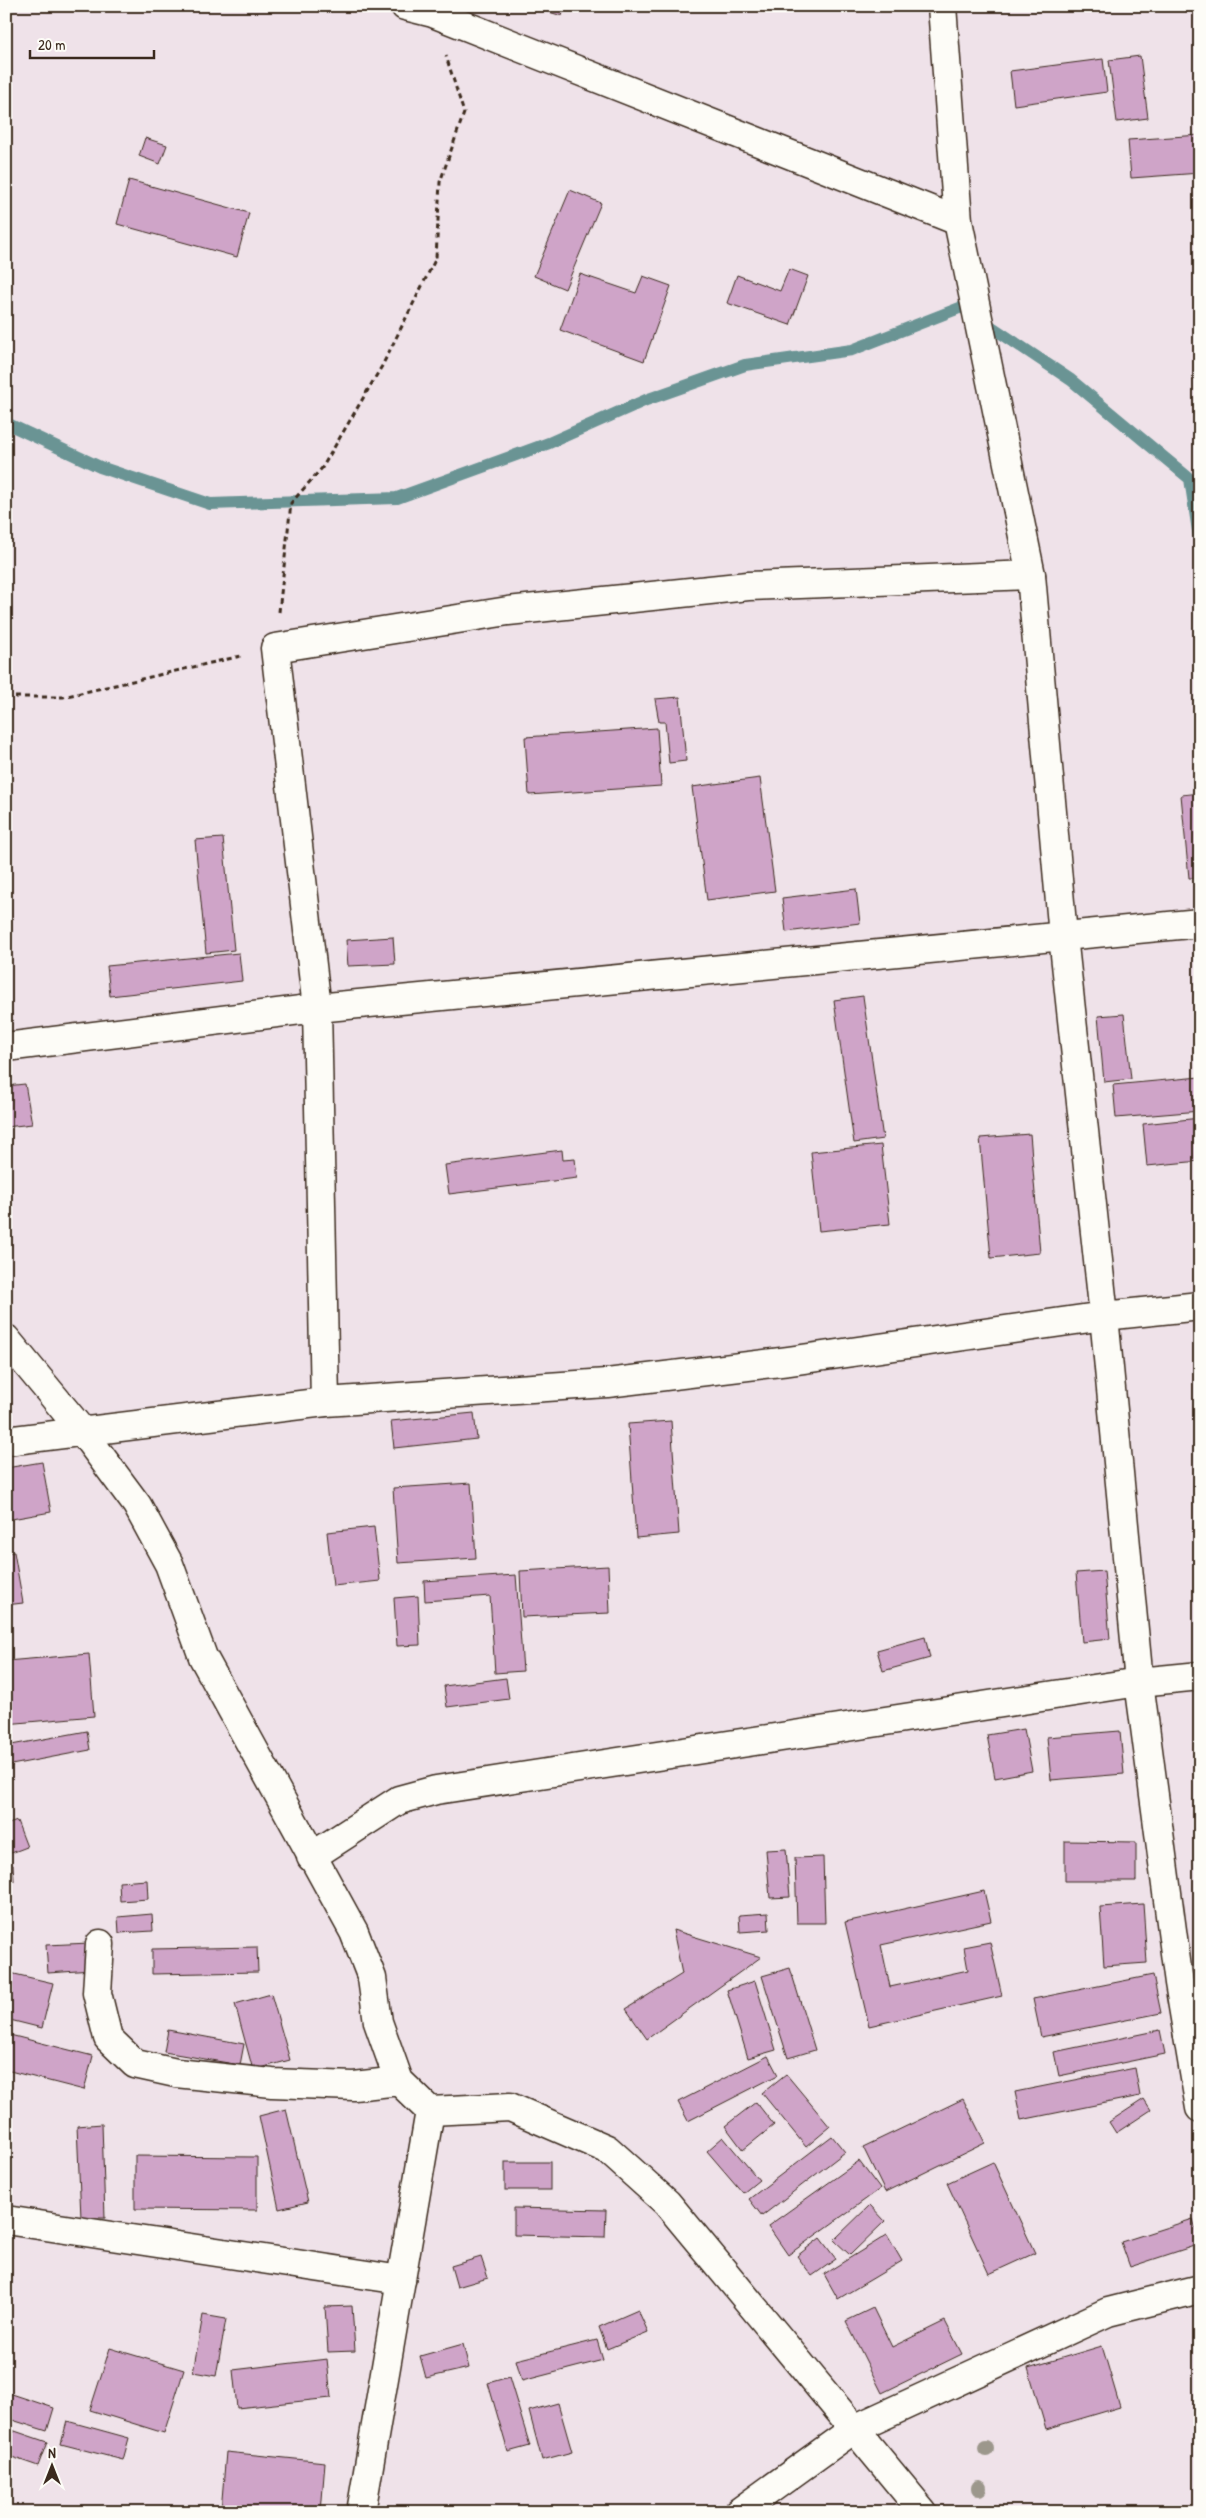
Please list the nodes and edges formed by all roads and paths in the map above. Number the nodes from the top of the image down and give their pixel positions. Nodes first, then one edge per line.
1 (406, 6) edge
2 (942, 6) edge
3 (433, 13) junction
4 (958, 221) junction
5 (1031, 575) junction
6 (275, 648) junction
7 (6, 697) edge
8 (1200, 923) edge
9 (1063, 936) junction
10 (316, 1008) junction
11 (6, 1047) edge
12 (1200, 1306) edge
13 (1104, 1316) junction
14 (6, 1339) edge
15 (325, 1402) junction
16 (82, 1431) junction
17 (6, 1441) edge
18 (1200, 1676) edge
19 (1139, 1682) junction
20 (311, 1857) junction
21 (100, 1944) dead end
22 (399, 2081) junction
23 (1200, 2108) edge
24 (430, 2112) junction
25 (6, 2220) edge
26 (401, 2280) junction
27 (1200, 2289) edge
28 (854, 2429) junction
29 (361, 2512) edge
30 (739, 2512) edge
31 (923, 2512) edge

1 - 3 street
2 - 4 street
3 - 4 street
3 - 6 path
4 - 5 street
5 - 6 street
5 - 9 street
6 - 7 path
6 - 10 street
8 - 9 street
9 - 10 street
9 - 13 street
10 - 11 street
10 - 15 street
12 - 13 street
13 - 15 street
13 - 19 street
14 - 16 street
15 - 16 street
16 - 17 street
16 - 20 street
18 - 19 street
19 - 20 street
19 - 23 street
20 - 22 street
21 - 22 street
22 - 24 street
24 - 26 street
24 - 28 street
25 - 26 street
26 - 29 street
27 - 28 street
28 - 30 street
28 - 31 street

